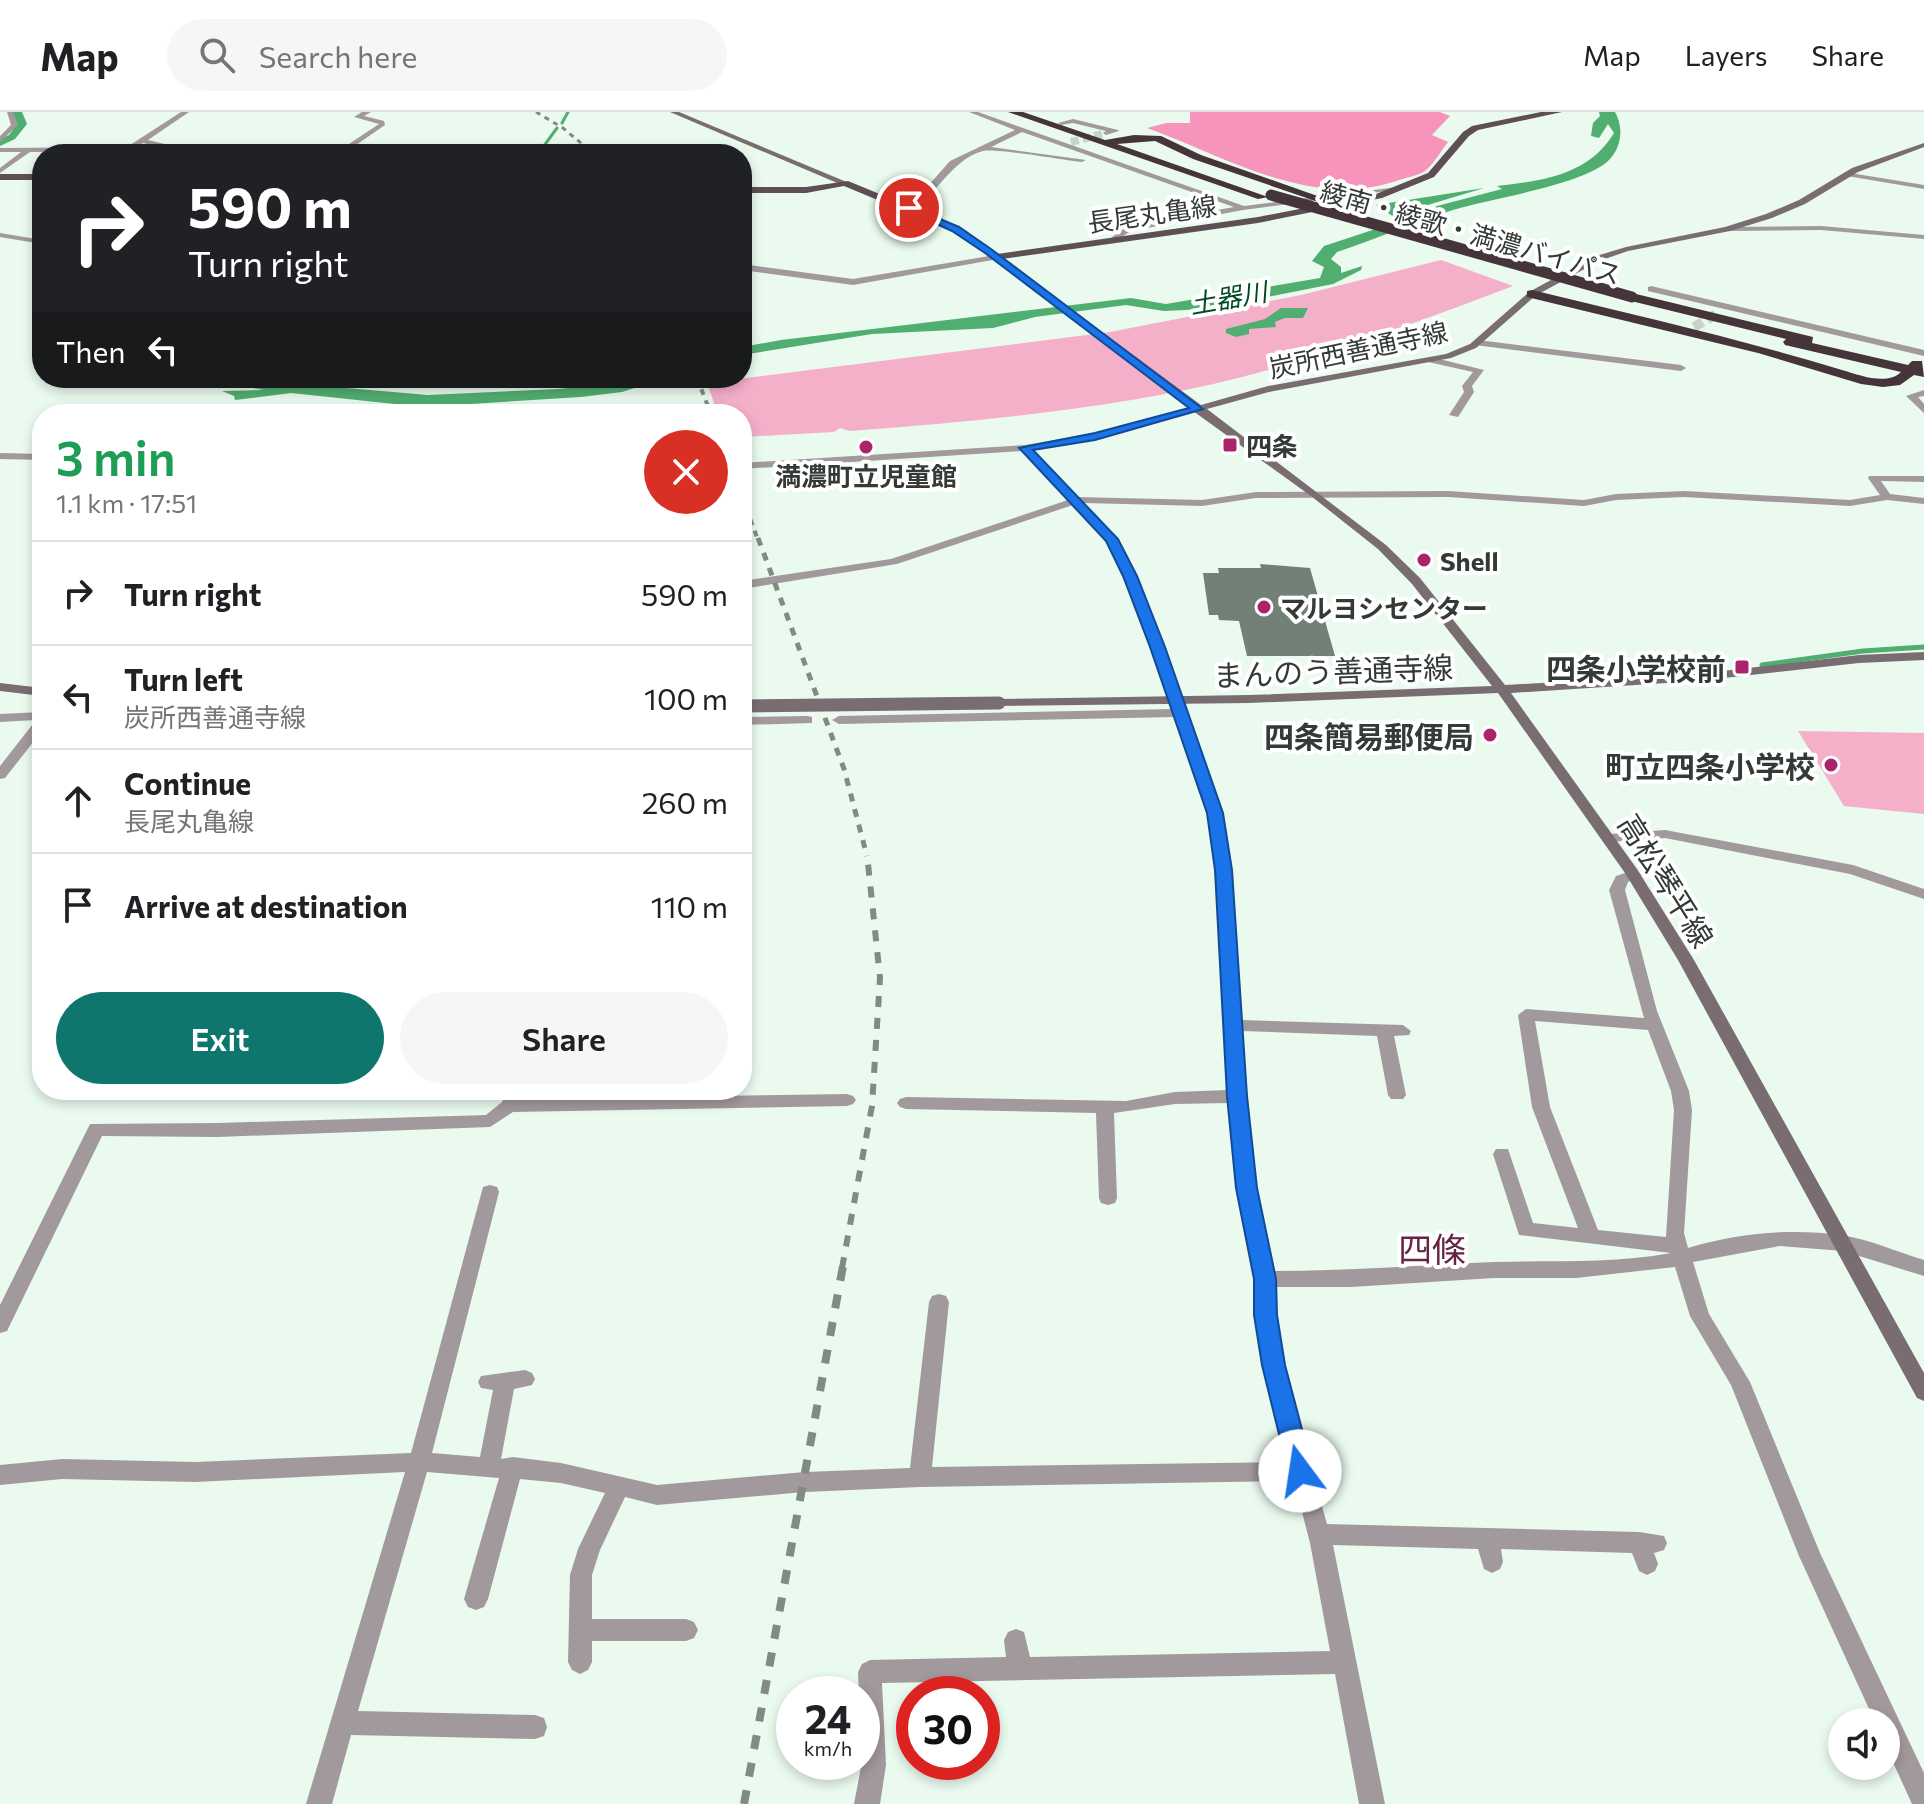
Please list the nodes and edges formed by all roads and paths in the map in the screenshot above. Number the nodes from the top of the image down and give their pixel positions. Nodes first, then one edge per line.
1 (10, 112) edge
2 (186, 112) edge
3 (368, 112) edge
4 (674, 112) edge
5 (972, 112) edge
6 (1013, 112) edge
7 (1029, 112) edge
8 (1558, 112) edge
9 (1020, 130) junction
10 (1108, 139) junction
11 (0, 140) edge
12 (142, 141) junction
13 (1071, 142) tunnel mouth
14 (138, 144) edge
15 (156, 144) edge
16 (353, 144) edge
17 (751, 144) edge
18 (752, 144) edge
19 (1059, 144) junction
20 (1924, 145) edge
21 (981, 148) junction
22 (0, 150) edge
23 (27, 151) junction
24 (32, 151) edge
25 (1115, 165) junction
26 (0, 174) edge
27 (1847, 174) junction
28 (32, 176) edge
29 (845, 183) junction
30 (1924, 187) edge
31 (1398, 189) junction
32 (752, 190) edge
33 (1315, 198) junction
34 (1337, 205) junction
35 (909, 208) junction
36 (1243, 208) junction
37 (1727, 229) junction
38 (0, 235) edge
39 (1924, 237) edge
40 (32, 240) edge
41 (1114, 240) junction
42 (998, 259) junction
43 (752, 268) edge
44 (1651, 289) dead end
45 (1532, 294) junction
46 (1478, 343) junction
47 (1431, 360) junction
48 (1920, 366) edge
49 (1681, 368) dead end
50 (1462, 375) dead end
51 (1474, 378) junction
52 (1924, 393) edge
53 (1197, 409) junction
54 (1924, 410) edge
55 (1454, 415) dead end
56 (1025, 448) junction
57 (0, 456) edge
58 (32, 457) edge
59 (752, 465) edge
60 (1924, 479) edge
61 (1315, 494) junction
62 (1887, 497) junction
63 (1077, 500) junction
64 (1924, 501) edge
65 (752, 583) edge
66 (1924, 656) edge
67 (0, 687) edge
68 (1501, 688) junction
69 (32, 691) edge
70 (752, 706) edge
71 (1178, 708) junction
72 (32, 716) edge
73 (0, 718) edge
74 (807, 720) dead end
75 (839, 720) dead end
76 (752, 721) edge
77 (32, 735) edge
78 (0, 775) edge
79 (1609, 838) junction
80 (1634, 875) junction
81 (1924, 894) edge
82 (1232, 1025) junction
83 (1654, 1025) junction
84 (1384, 1030) junction
85 (1403, 1031) dead end
86 (1397, 1095) dead end
87 (1237, 1096) junction
88 (752, 1099) edge
89 (511, 1100) edge
90 (847, 1100) dead end
91 (906, 1103) dead end
92 (1105, 1107) junction
93 (1502, 1154) dead end
94 (490, 1192) dead end
95 (1108, 1198) dead end
96 (1591, 1237) junction
97 (1843, 1243) junction
98 (1678, 1253) junction
99 (1924, 1268) edge
100 (1265, 1279) junction
101 (939, 1302) dead end
102 (0, 1325) edge
103 (506, 1380) dead end
104 (1924, 1392) edge
105 (419, 1462) junction
106 (489, 1466) junction
107 (513, 1467) junction
108 (1300, 1471) junction
109 (0, 1475) edge
110 (920, 1477) junction
111 (619, 1487) junction
112 (1318, 1534) junction
113 (1487, 1538) junction
114 (1647, 1550) dead end
115 (1492, 1562) dead end
116 (476, 1599) dead end
117 (580, 1630) junction
118 (686, 1630) dead end
119 (1016, 1640) dead end
120 (580, 1662) dead end
121 (1344, 1662) junction
122 (1019, 1669) junction
123 (343, 1723) junction
124 (535, 1727) dead end
125 (1924, 1801) edge
126 (319, 1804) edge
127 (867, 1804) edge
128 (1372, 1804) edge

1 - 11 street
2 - 12 street
3 - 16 street
4 - 17 main road
5 - 9 street
6 - 10 highway, 綾南・綾歌・満濃バイパス
7 - 10 highway, 綾南・綾歌・満濃バイパス
8 - 31 main road, 長尾丸亀線
9 - 19 street
9 - 21 street
10 - 33 highway
10 - 48 highway, 綾南・綾歌・満濃バイパス, bridge
12 - 14 street
12 - 15 street
13 - 19 street
18 - 29 main road
19 - 25 street
20 - 27 main road, 炭所西善通寺線
21 - 25 street
21 - 35 street
22 - 23 street
23 - 24 street
23 - 26 street
25 - 36 street
26 - 28 main road
27 - 30 street
27 - 37 main road, 炭所西善通寺線
29 - 32 main road
29 - 35 main road
31 - 33 street
31 - 34 main road, 長尾丸亀線
33 - 34 highway
33 - 36 street
34 - 41 main road, 長尾丸亀線
35 - 42 main road
36 - 41 street
37 - 39 street
37 - 45 main road, 炭所西善通寺線
38 - 40 street
41 - 42 main road, 長尾丸亀線
42 - 43 street
42 - 53 main road
44 - 48 street
45 - 46 main road, 炭所西善通寺線
45 - 48 highway
46 - 47 main road, 炭所西善通寺線
46 - 49 street
47 - 51 street
47 - 53 main road, 炭所西善通寺線
50 - 51 street
51 - 55 street
52 - 54 street
53 - 56 street
53 - 61 main road, 高松琴平線
56 - 59 street
56 - 63 street
57 - 58 street
60 - 62 street
61 - 62 street
61 - 63 street
61 - 68 main road, 高松琴平線
62 - 64 street
63 - 65 street
63 - 71 street
66 - 68 main road, まんのう善通寺線
67 - 69 main road
68 - 71 main road, まんのう善通寺線
68 - 79 main road, 高松琴平線
70 - 71 main road, まんのう善通寺線, bridge
71 - 75 street
71 - 82 street
72 - 73 street
74 - 76 street
77 - 78 street
79 - 80 main road, 高松琴平線
79 - 81 street
80 - 83 street
80 - 97 main road, 高松琴平線
82 - 84 street
82 - 87 street
83 - 96 street
83 - 98 street
84 - 85 street
84 - 86 street
87 - 92 street
87 - 100 street
88 - 90 street
89 - 102 street
91 - 92 street
92 - 95 street
93 - 96 street
94 - 105 street
96 - 98 street
97 - 98 street
97 - 99 street
97 - 104 main road, 高松琴平線
98 - 100 street
98 - 125 street
100 - 108 street
101 - 110 street
103 - 106 street
105 - 106 street
105 - 109 street
105 - 123 street
106 - 107 street
107 - 111 street
107 - 116 street
108 - 110 street
108 - 112 street
110 - 111 street
111 - 117 street
112 - 113 street
112 - 121 street
113 - 114 street
113 - 115 street
117 - 118 street
117 - 120 street
119 - 122 street
121 - 122 street
121 - 128 street
122 - 127 street
123 - 124 street
123 - 126 street

